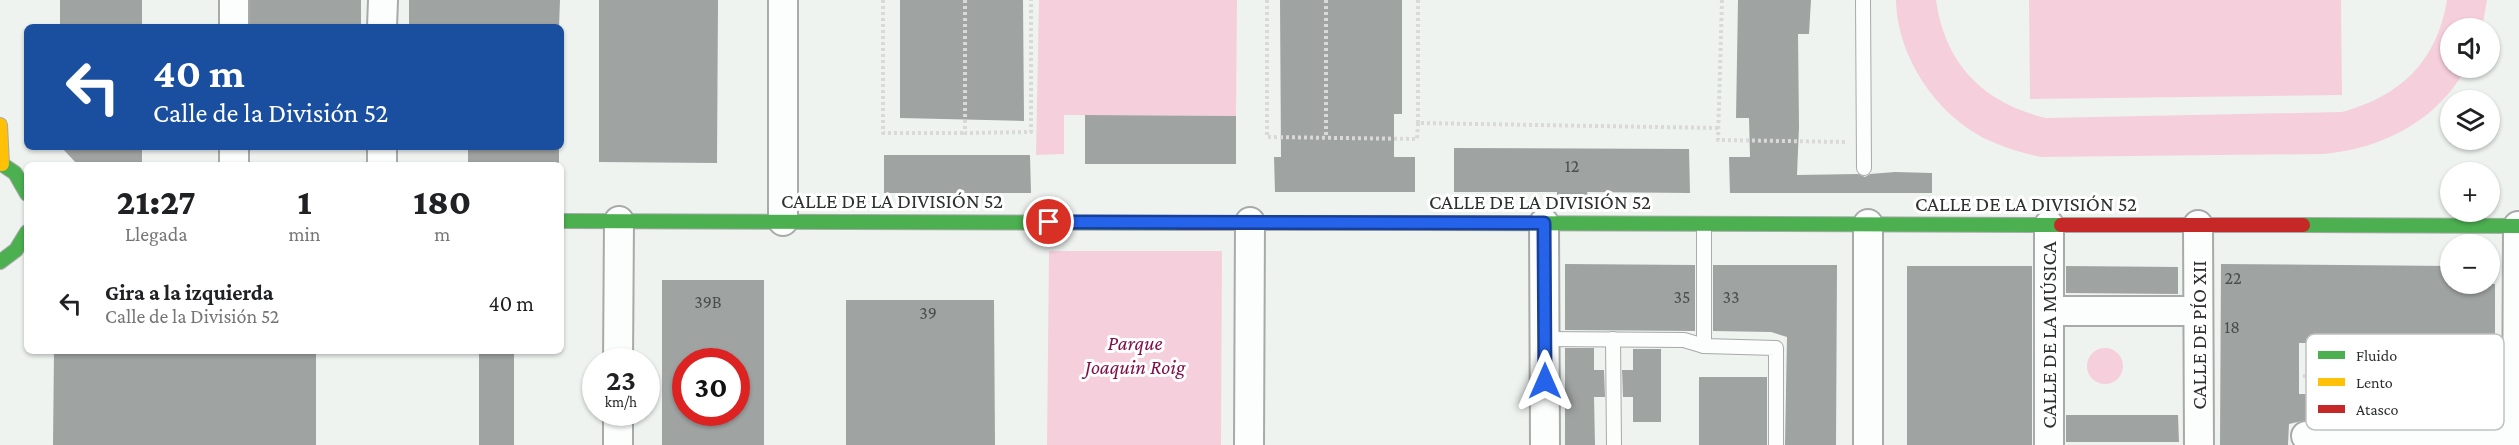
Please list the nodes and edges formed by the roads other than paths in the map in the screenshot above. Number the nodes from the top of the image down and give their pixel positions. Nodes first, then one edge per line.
1 (234, 0) edge
2 (382, 0) edge
3 (783, 0) edge
4 (1863, 0) edge
5 (234, 24) edge
6 (382, 24) edge
7 (0, 125) edge
8 (1, 163) edge
9 (1864, 168) dead end
10 (24, 189) edge
11 (564, 221) edge
12 (619, 221) junction
13 (783, 221) junction
14 (1250, 222) junction
15 (1544, 223) junction
16 (1704, 224) junction
17 (1868, 224) junction
18 (2049, 225) junction
19 (2198, 225) junction
20 (2519, 226) edge
21 (24, 239) edge
22 (0, 267) edge
23 (2049, 311) junction
24 (2198, 311) junction
25 (1545, 339) junction
26 (1614, 339) junction
27 (1704, 346) junction
28 (618, 348) edge
29 (618, 426) edge
30 (2306, 436) dead end
31 (2517, 442) edge
32 (618, 445) edge
33 (1249, 445) edge
34 (1545, 445) edge
35 (1614, 445) edge
36 (1776, 445) edge
37 (1868, 445) edge
38 (2049, 445) edge
39 (2199, 445) edge

1 - 5 street
2 - 6 street
3 - 13 street
4 - 9 lane
7 - 8 main road
8 - 10 main road
11 - 12 main road, CALLE DE LA DIVISIÓN 52
12 - 13 main road, CALLE DE LA DIVISIÓN 52
12 - 28 street
13 - 14 main road, CALLE DE LA DIVISIÓN 52
14 - 15 main road, CALLE DE LA DIVISIÓN 52
14 - 33 street
15 - 16 main road, CALLE DE LA DIVISIÓN 52
15 - 25 street
16 - 17 main road, CALLE DE LA DIVISIÓN 52
16 - 27 lane
17 - 18 main road, CALLE DE LA DIVISIÓN 52
17 - 37 street
18 - 19 main road, CALLE DE LA DIVISIÓN 52
18 - 23 street, CALLE DE LA MÚSICA
19 - 20 main road, CALLE DE LA DIVISIÓN 52
19 - 24 street, CALLE DE PÍO XII
20 - 31 street
21 - 22 main road
23 - 24 street
23 - 38 street, CALLE DE LA MÚSICA
24 - 39 street, CALLE DE PÍO XII
25 - 26 lane
25 - 34 street
26 - 27 lane
26 - 35 lane
27 - 36 lane
29 - 32 street
30 - 31 street

